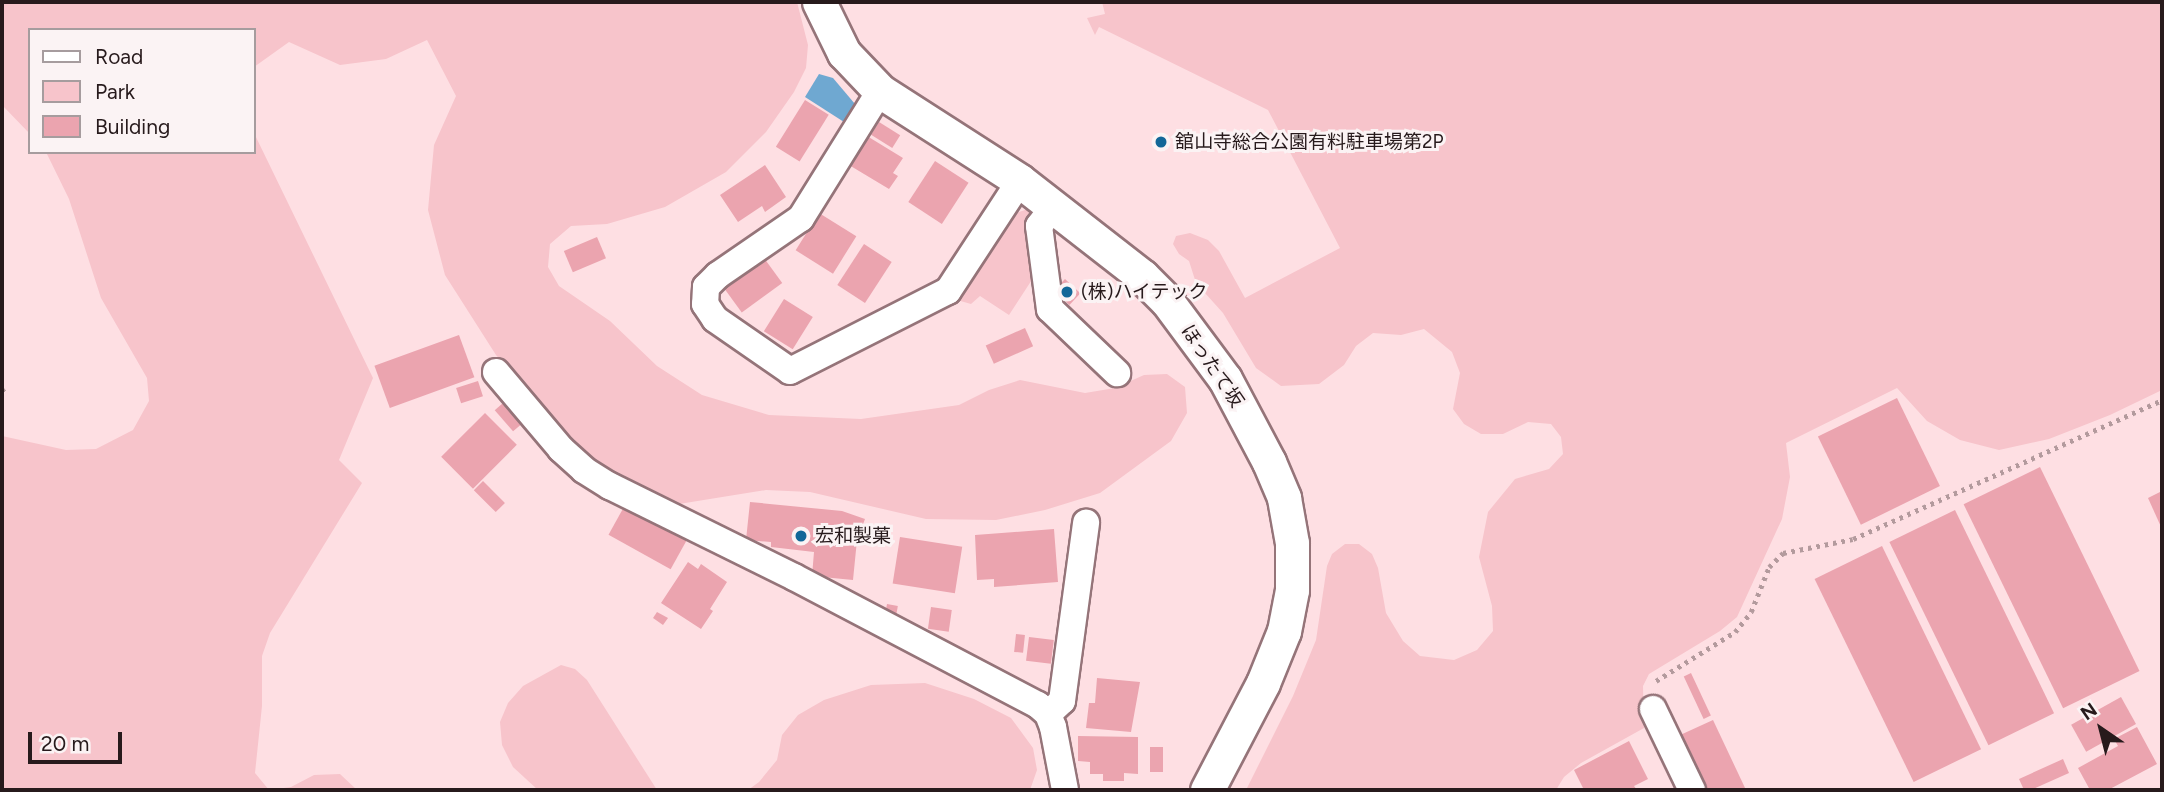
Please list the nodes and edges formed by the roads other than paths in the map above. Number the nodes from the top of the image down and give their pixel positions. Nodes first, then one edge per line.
1 (819, 2) edge
2 (880, 91) junction
3 (1020, 181) junction
4 (1054, 206) junction
5 (496, 372) dead end
6 (1117, 373) dead end
7 (1086, 523) dead end
8 (1653, 709) road end
9 (1048, 714) junction
10 (1065, 790) edge
11 (1207, 790) edge
12 (1692, 790) edge

1 - 2 street, ほったて坂
2 - 3 street, ほったて坂
2 - 3 street
3 - 4 street, ほったて坂
4 - 6 street
4 - 11 street, ほったて坂
5 - 9 street
7 - 9 street
8 - 12 street
9 - 10 street

